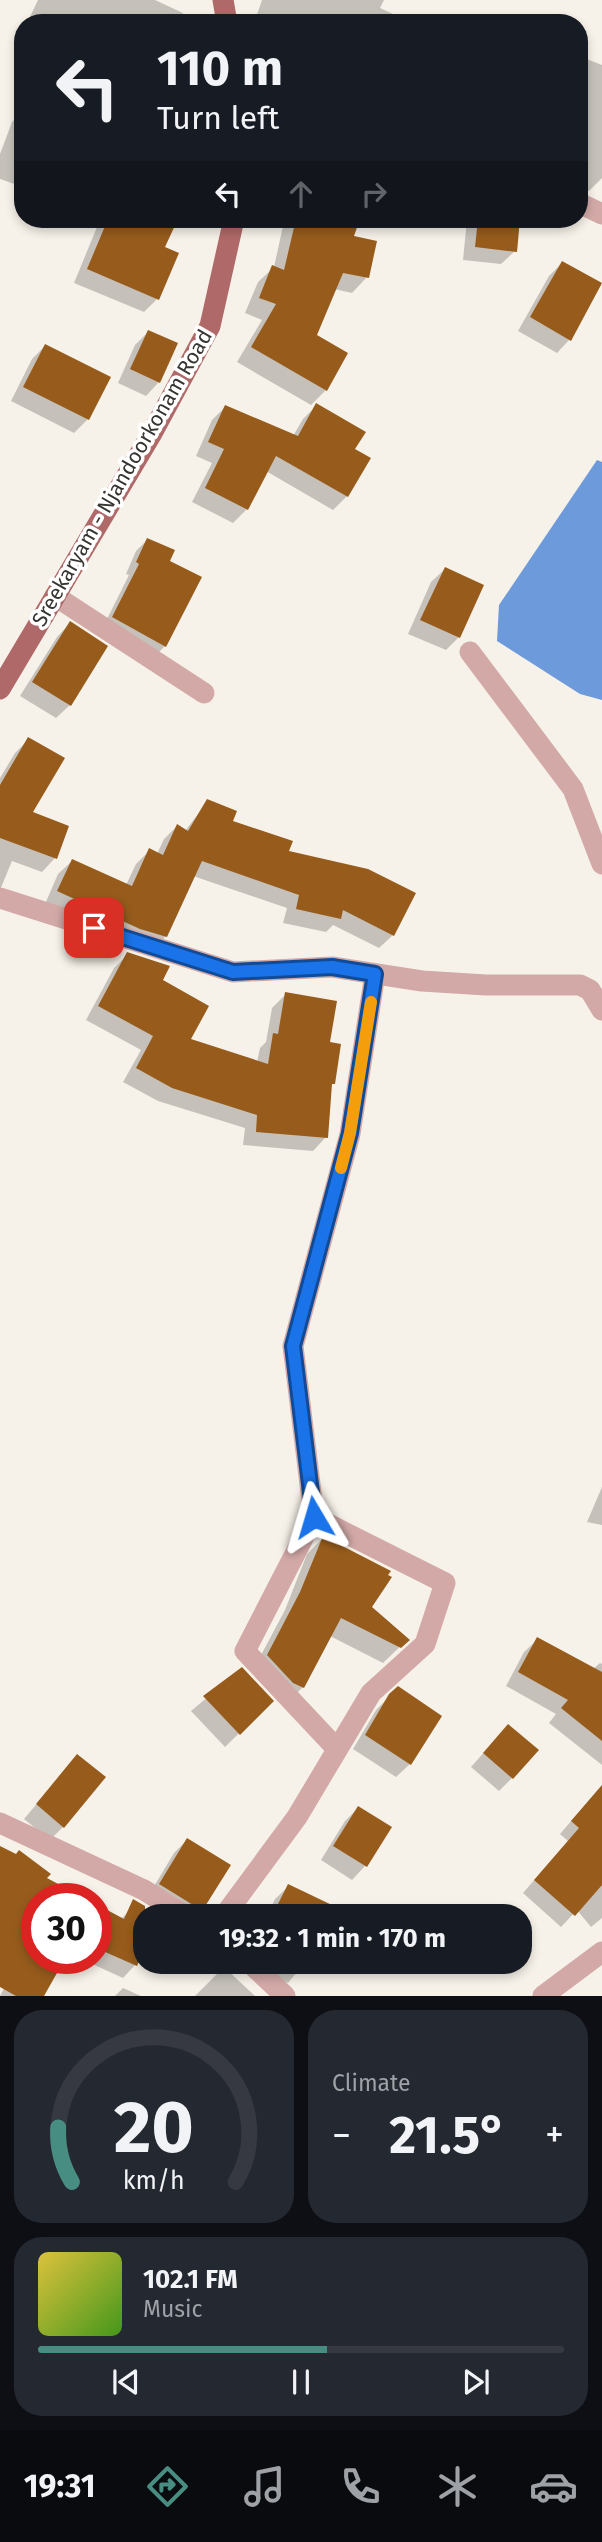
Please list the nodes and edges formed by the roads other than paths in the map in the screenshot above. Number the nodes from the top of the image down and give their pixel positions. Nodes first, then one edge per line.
1 (232, 228) edge
2 (55, 596) junction
3 (470, 652) dead end
4 (0, 689) edge
5 (204, 693) dead end
6 (602, 864) edge
7 (0, 898) edge
8 (375, 974) junction
9 (596, 982) edge
10 (602, 1009) edge
11 (314, 1517) junction
12 (337, 1749) junction
13 (0, 1823) edge
14 (167, 1904) edge
15 (233, 1904) edge
16 (602, 1952) edge
17 (262, 1974) edge
18 (285, 1996) edge
19 (543, 1996) edge

1 - 2 main road, Sreekaryam - Njandoorkonam Road
2 - 4 main road, Sreekaryam - Njandoorkonam Road
2 - 5 street
3 - 6 street
7 - 8 street
8 - 9 street
8 - 11 street
9 - 10 street
11 - 12 street
11 - 12 street
12 - 15 street
13 - 14 street
16 - 19 street
17 - 18 street

